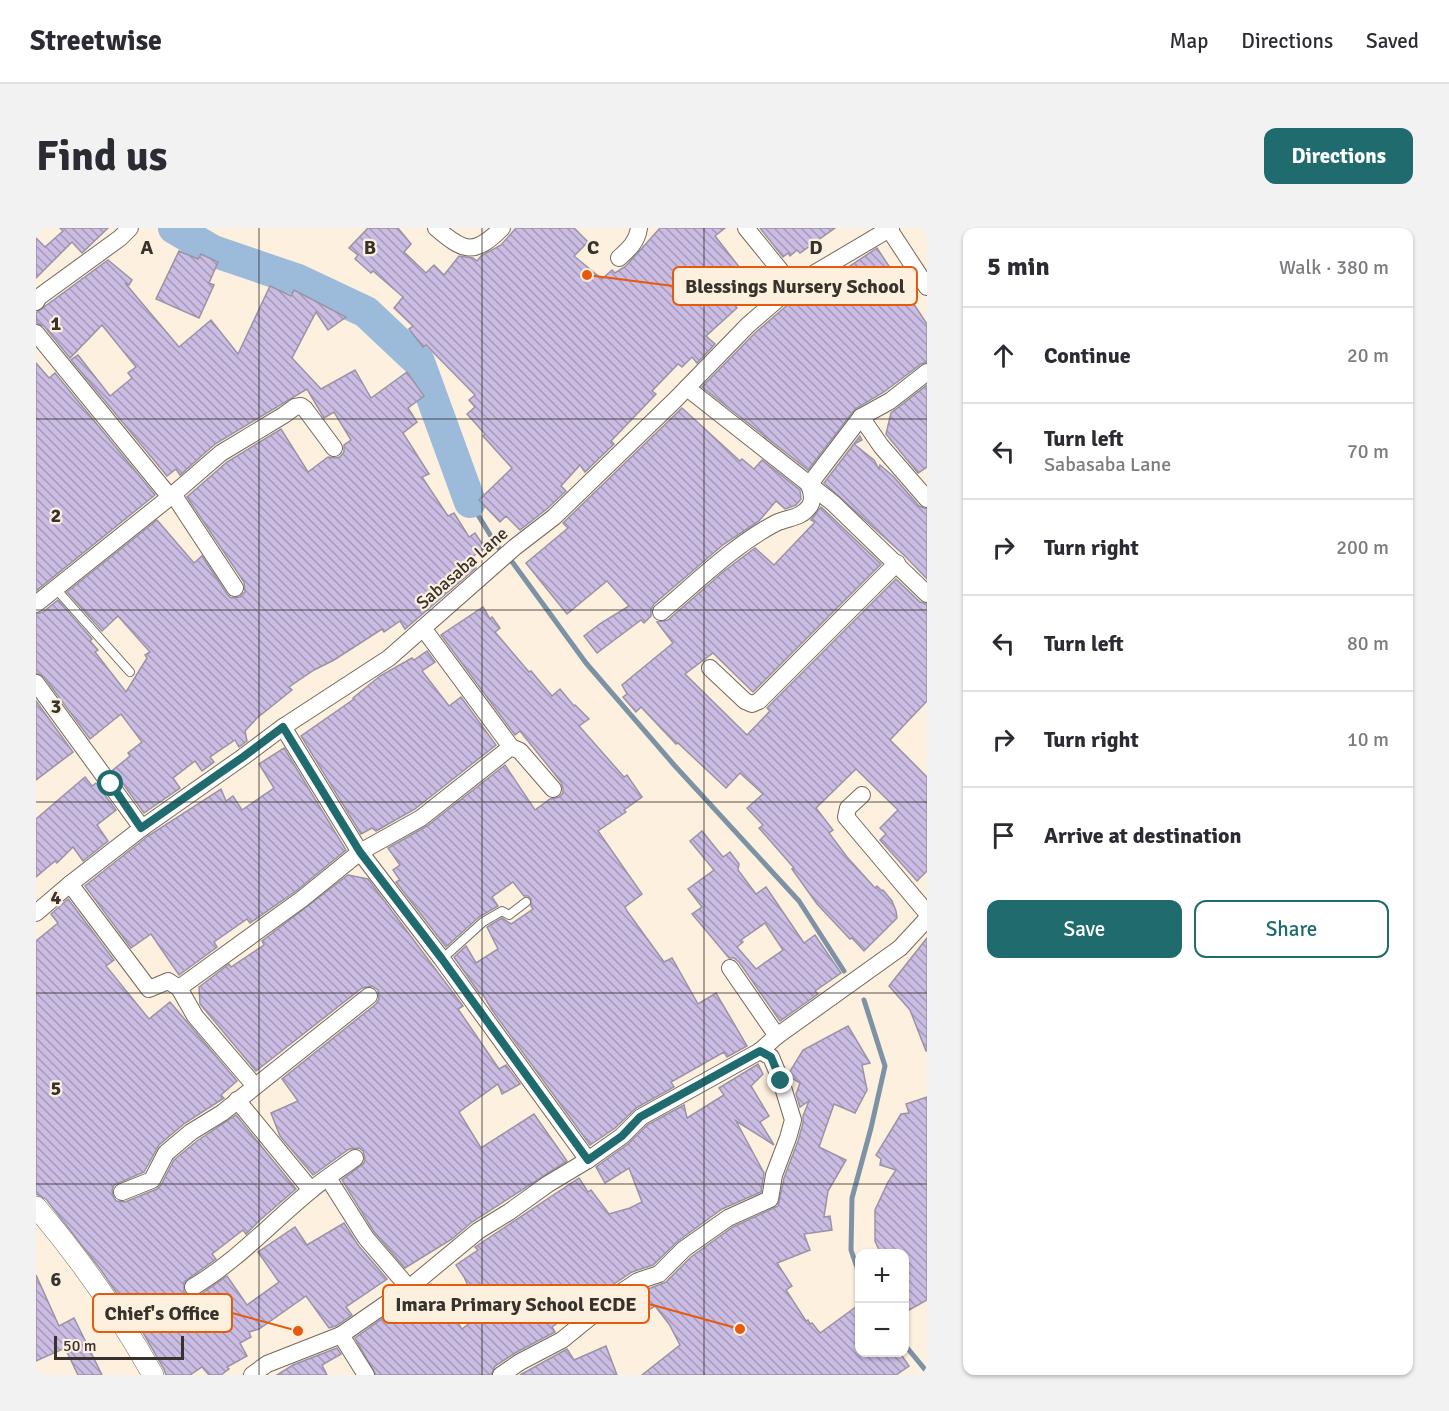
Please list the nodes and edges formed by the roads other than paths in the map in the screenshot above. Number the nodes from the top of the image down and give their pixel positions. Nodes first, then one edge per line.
1 (436, 228) edge
2 (502, 228) edge
3 (639, 228) edge
4 (746, 228) edge
5 (890, 228) edge
6 (125, 233) edge
7 (619, 258) dead end
8 (793, 286) junction
9 (927, 287) edge
10 (37, 298) edge
11 (36, 333) edge
12 (927, 372) edge
13 (687, 388) junction
14 (861, 417) junction
15 (334, 448) dead end
16 (809, 485) junction
17 (172, 495) junction
18 (927, 498) edge
19 (897, 563) junction
20 (235, 588) dead end
21 (56, 589) junction
22 (927, 594) edge
23 (36, 604) edge
24 (662, 612) dead end
25 (423, 628) junction
26 (710, 668) dead end
27 (130, 672) dead end
28 (36, 683) edge
29 (283, 727) junction
30 (511, 747) junction
31 (553, 789) dead end
32 (861, 795) dead end
33 (141, 828) junction
34 (360, 852) junction
35 (70, 884) junction
36 (526, 902) dead end
37 (36, 913) edge
38 (927, 913) edge
39 (927, 919) edge
40 (442, 959) junction
41 (730, 968) dead end
42 (179, 988) junction
43 (369, 996) dead end
44 (777, 1036) junction
45 (760, 1051) junction
46 (255, 1086) junction
47 (237, 1100) junction
48 (355, 1158) dead end
49 (588, 1160) junction
50 (328, 1178) junction
51 (311, 1190) junction
52 (122, 1192) dead end
53 (36, 1207) edge
54 (193, 1287) dead end
55 (409, 1288) junction
56 (341, 1335) junction
57 (153, 1375) edge
58 (252, 1375) edge
59 (366, 1375) edge
60 (501, 1375) edge

1 - 2 street
3 - 7 street
4 - 8 street
5 - 8 street, Sabasaba Lane
5 - 9 street
6 - 10 street
8 - 13 street, Sabasaba Lane
11 - 17 street
12 - 14 street
13 - 16 street
13 - 25 street, Sabasaba Lane
14 - 16 street
14 - 18 street
15 - 17 street
16 - 19 street
16 - 24 street
17 - 20 street
17 - 21 street
19 - 22 street
19 - 26 street
21 - 23 street
21 - 27 lane
25 - 29 street, Sabasaba Lane
25 - 30 street
28 - 33 street
29 - 33 street, Sabasaba Lane
29 - 34 street
30 - 31 street
30 - 34 street
32 - 38 street
33 - 35 street, Sabasaba Lane
34 - 40 street
34 - 42 street
35 - 37 street, Sabasaba Lane
35 - 42 street
36 - 40 lane
39 - 44 street
40 - 49 street
41 - 44 street
42 - 46 street
43 - 46 street
44 - 45 street
45 - 49 street
45 - 60 street
46 - 47 street
47 - 51 street
47 - 52 street
48 - 50 street
49 - 55 street
50 - 51 street
50 - 55 street
51 - 54 street
53 - 57 street
55 - 56 street
56 - 58 street
56 - 59 street

